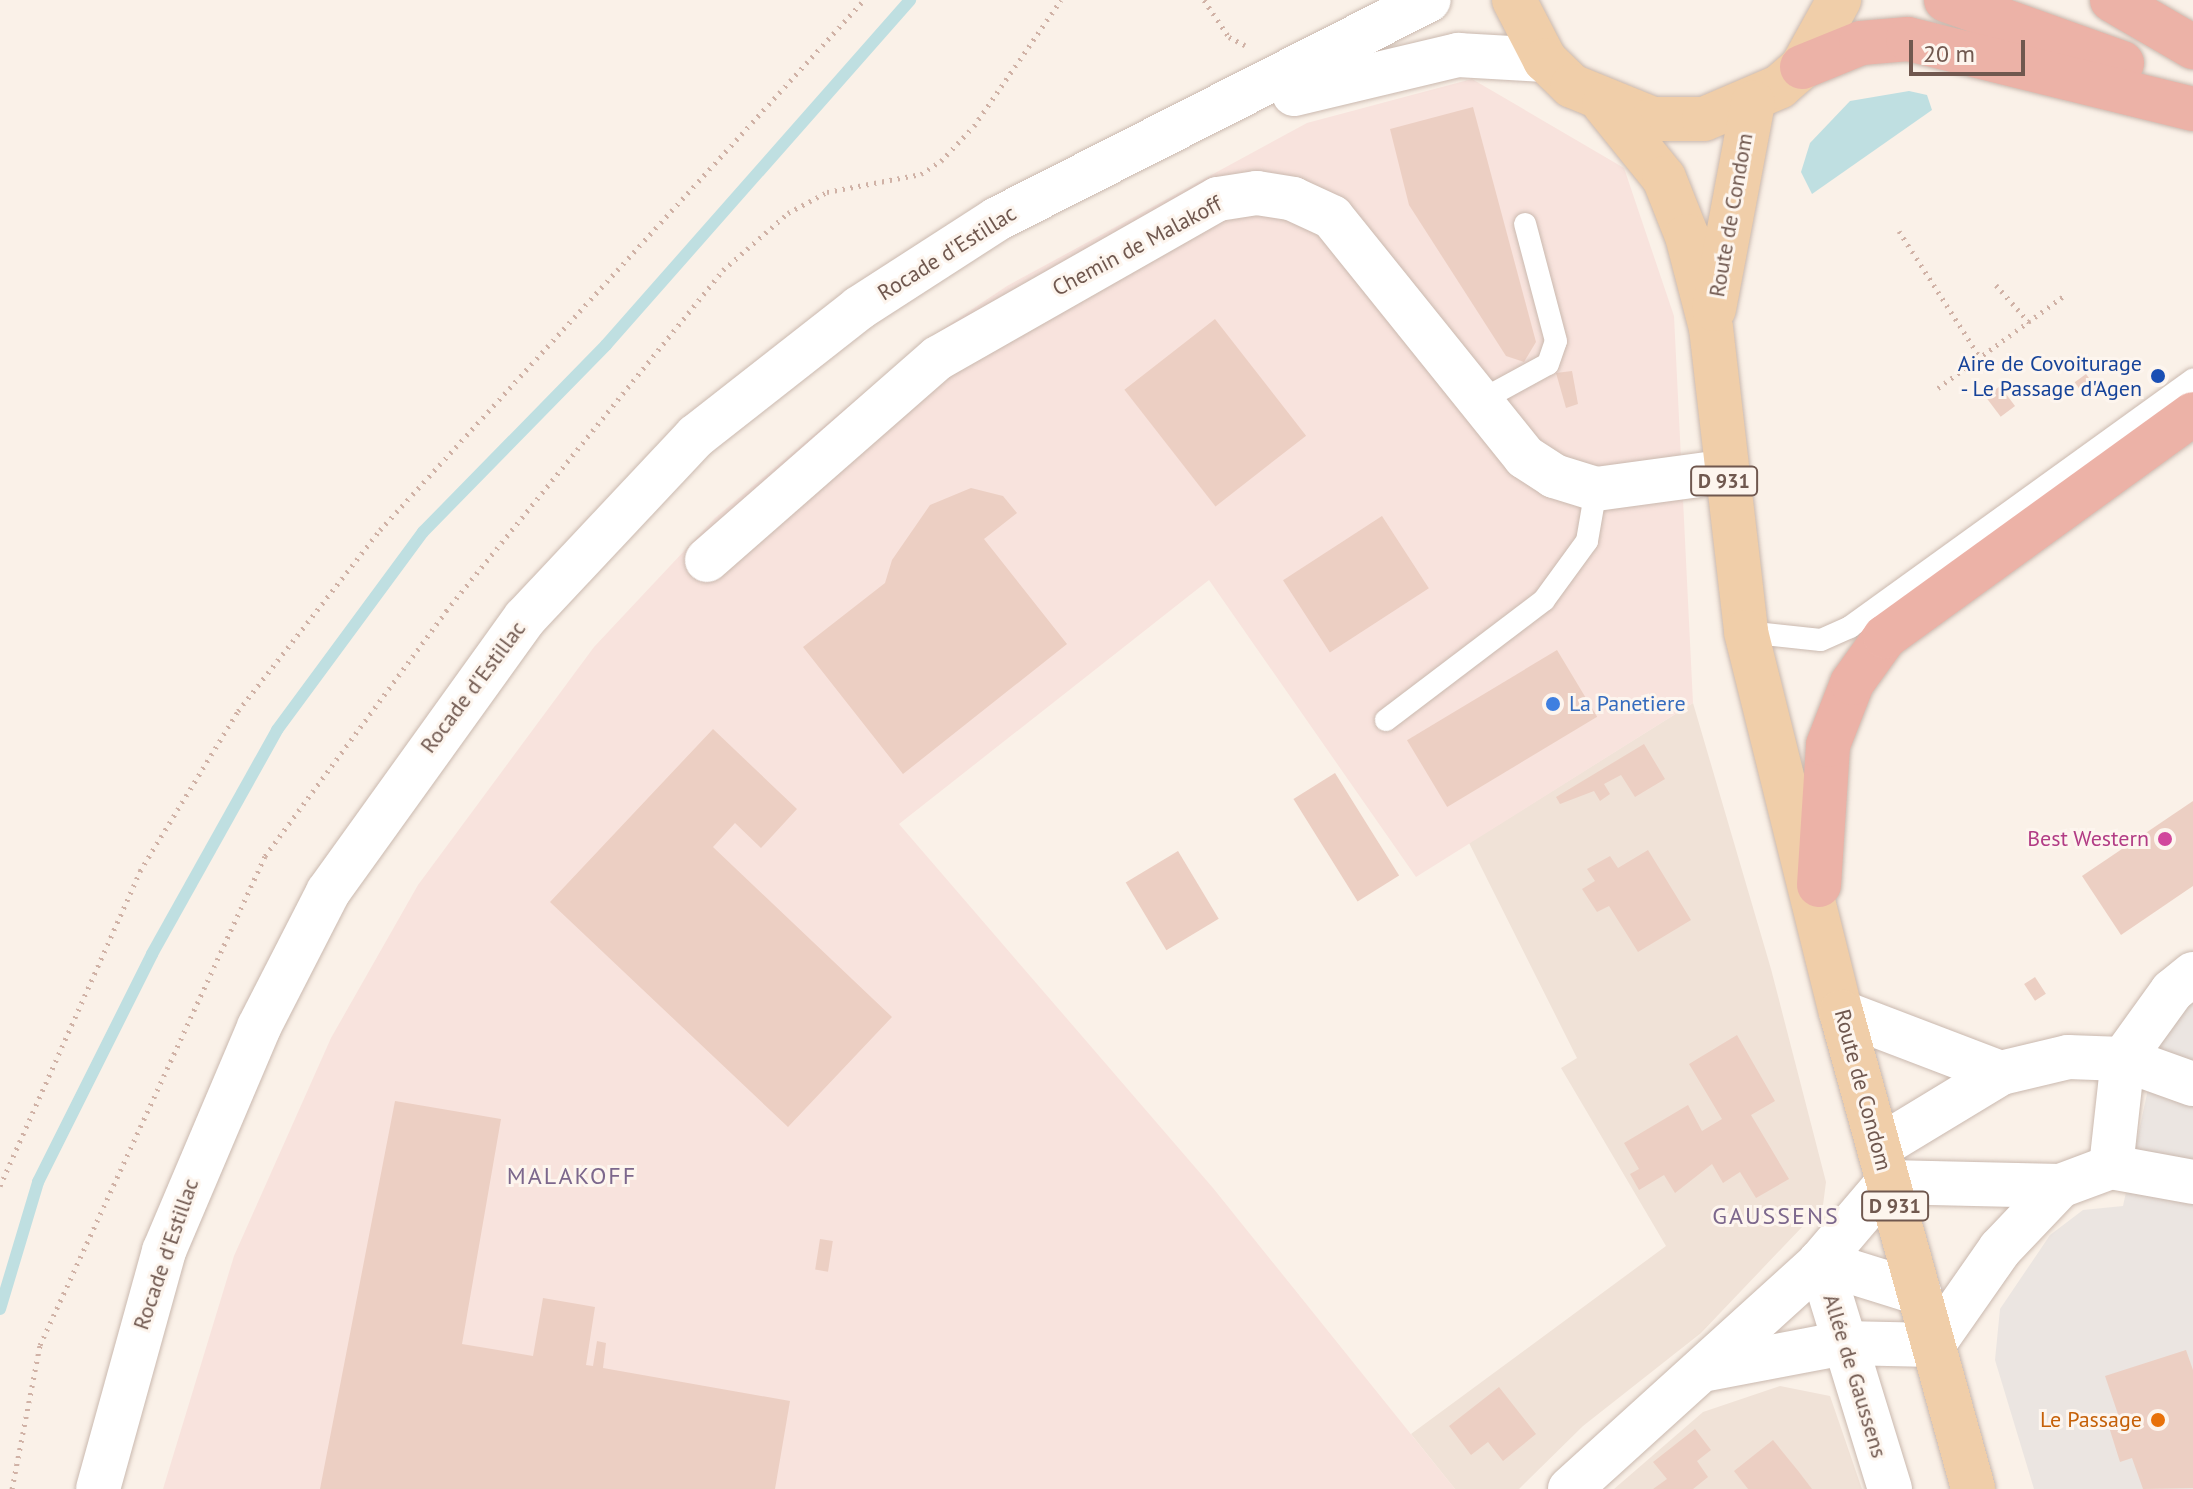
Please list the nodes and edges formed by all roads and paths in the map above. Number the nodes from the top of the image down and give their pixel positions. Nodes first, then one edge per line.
1 (864, 0) edge
2 (1204, 0) edge
3 (1429, 0) edge
4 (1514, 0) edge
5 (1839, 0) edge
6 (1946, 0) edge
7 (2112, 0) edge
8 (1229, 37) dead end
9 (2193, 47) edge
10 (1545, 60) junction
11 (1802, 67) junction
12 (2193, 84) edge
13 (2103, 86) junction
14 (1753, 103) junction
15 (1604, 104) junction
16 (2193, 109) edge
17 (2193, 131) edge
18 (1162, 135) junction
19 (1525, 224) dead end
20 (1899, 231) dead end
21 (1996, 285) dead end
22 (2065, 295) dead end
23 (2029, 322) junction
24 (1711, 328) junction
25 (1980, 357) junction
26 (2193, 380) edge
27 (1938, 388) dead end
28 (1480, 401) junction
29 (2193, 414) edge
30 (1722, 472) junction
31 (1596, 489) junction
32 (707, 560) dead end
33 (1746, 632) junction
34 (1386, 720) dead end
35 (1815, 894) junction
36 (2193, 974) edge
37 (1841, 1012) junction
38 (2123, 1059) junction
39 (2001, 1073) junction
40 (2193, 1084) edge
41 (1883, 1164) junction
42 (2111, 1167) junction
43 (2193, 1182) edge
44 (0, 1186) edge
45 (2060, 1186) junction
46 (1820, 1262) junction
47 (1919, 1293) junction
48 (1844, 1343) junction
49 (1933, 1345) junction
50 (1705, 1370) junction
51 (98, 1489) edge
52 (1570, 1489) edge
53 (1890, 1489) edge
54 (1973, 1489) edge

1 - 44 path
2 - 8 path
3 - 18 street, Rocade d'Estillac
4 - 10 main road
5 - 11 main road
6 - 12 highway
7 - 9 highway
10 - 15 main road
10 - 18 street, Rocade d'Estillac
11 - 13 highway
11 - 14 main road
13 - 16 highway
13 - 17 lane
14 - 15 main road
14 - 24 main road, Route de Condom / D 931
15 - 24 main road, Route de Condom / D 931
18 - 51 street, Rocade d'Estillac
19 - 28 lane
20 - 25 path
21 - 23 path
22 - 23 path
23 - 25 path
24 - 30 main road, Route de Condom / D 931
25 - 27 path
26 - 33 lane
28 - 31 street, Chemin de Malakoff
28 - 32 street, Chemin de Malakoff
29 - 35 highway
30 - 31 street, Chemin de Malakoff
30 - 33 main road, Route de Condom / D 931
31 - 34 lane
33 - 35 main road, Route de Condom / D 931
35 - 37 main road, Route de Condom / D 931
36 - 38 street
37 - 39 street
37 - 41 main road, Route de Condom / D 931
38 - 39 street
38 - 40 street
38 - 42 street
39 - 41 street
41 - 45 street
41 - 46 street
41 - 47 main road, Route de Condom / D 931
42 - 43 street
42 - 45 street
45 - 49 street
46 - 47 street
46 - 48 street, Allée de Gaussens
46 - 50 street
47 - 49 main road, Route de Condom / D 931
48 - 49 street
48 - 50 street
48 - 53 street, Allée de Gaussens
49 - 54 main road, Route de Condom / D 931
50 - 52 street

